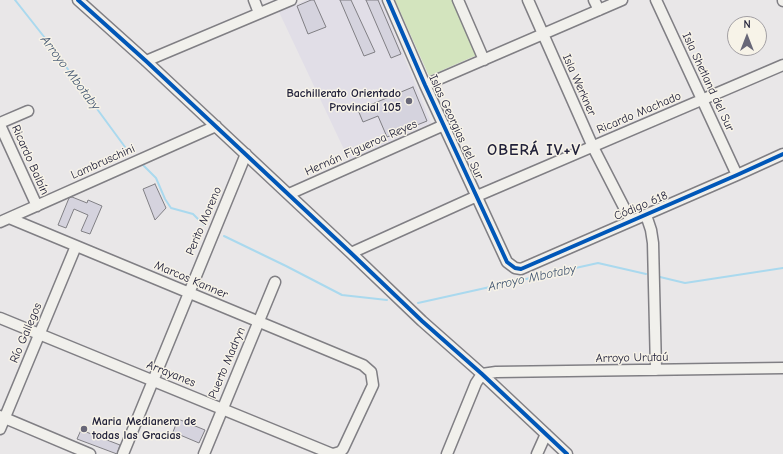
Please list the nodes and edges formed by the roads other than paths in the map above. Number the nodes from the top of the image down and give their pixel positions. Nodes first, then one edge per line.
1 (78, 0) edge
2 (254, 0) edge
3 (291, 0) edge
4 (388, 0) edge
5 (458, 0) edge
6 (528, 0) edge
7 (594, 0) edge
8 (622, 0) edge
9 (656, 0) edge
10 (599, 10) junction
11 (259, 14) junction
12 (543, 34) junction
13 (484, 60) junction
14 (146, 61) junction
15 (783, 65) edge
16 (425, 85) junction
17 (702, 100) junction
18 (28, 111) dead end
19 (0, 124) edge
20 (444, 125) junction
21 (216, 126) junction
22 (593, 147) junction
23 (246, 154) junction
24 (783, 154) edge
25 (737, 175) junction
26 (289, 194) junction
27 (477, 196) junction
28 (37, 206) junction
29 (646, 215) junction
30 (4, 220) edge
31 (631, 221) junction
32 (76, 246) junction
33 (352, 252) junction
34 (507, 262) joint
35 (275, 282) dead end
36 (188, 293) junction
37 (0, 318) edge
38 (258, 322) junction
39 (40, 334) junction
40 (783, 368) edge
41 (656, 370) junction
42 (482, 374) junction
43 (152, 381) junction
44 (222, 409) junction
45 (2, 417) edge
46 (0, 429) edge
47 (546, 434) junction
48 (90, 454) edge
49 (122, 454) edge
50 (204, 454) edge
51 (333, 454) edge
52 (447, 454) edge
53 (538, 454) edge
54 (567, 454) edge

1 - 14 street
2 - 11 street
3 - 11 street
4 - 16 street, Islas Georgias del Sur
5 - 13 street
6 - 12 street, Isla Werkner
7 - 10 street
8 - 10 street
9 - 17 street, Isla Shetland del Sur
10 - 12 street
11 - 14 street
12 - 13 street
12 - 22 street, Isla Werkner
13 - 16 street
14 - 21 street
15 - 17 street, Ricardo Machado
16 - 20 street, Islas Georgias del Sur
17 - 22 street, Ricardo Machado
17 - 25 street, Isla Shetland del Sur
18 - 19 street
19 - 28 street, Ricardo Balbín
20 - 26 street, Hernán Figueroa Reyes
20 - 27 street, Islas Georgias del Sur
21 - 23 street
21 - 28 street, Lambruschini
22 - 27 street, Ricardo Machado
22 - 31 street, Isla Werkner
23 - 26 street
23 - 36 street, Perito Moreno
24 - 25 street, Código 618
25 - 29 street, Código 618
26 - 33 street
27 - 33 street, Ricardo Machado
27 - 34 street, Islas Georgias del Sur
28 - 30 street, Lambruschini
29 - 31 street, Código 618
29 - 41 street
30 - 32 street, Marcos Kanner
31 - 34 street, Código 618
32 - 36 street, Marcos Kanner
32 - 39 street, Río Gallegos
33 - 42 street
35 - 38 street, Puerto Madryn
36 - 38 street, Marcos Kanner
36 - 43 street, Perito Moreno
37 - 39 street, Arrayanes
38 - 44 street, Puerto Madryn
38 - 51 street, Marcos Kanner
39 - 43 street, Arrayanes
39 - 45 street, Río Gallegos
40 - 41 street, Arroyo Urutaú
41 - 42 street, Arroyo Urutaú
42 - 47 street
42 - 52 street
43 - 44 street, Arrayanes
43 - 49 street, Perito Moreno
44 - 50 street, Puerto Madryn
44 - 51 street, Arrayanes
45 - 46 street, Río Gallegos
45 - 48 street
47 - 53 street
47 - 54 street

